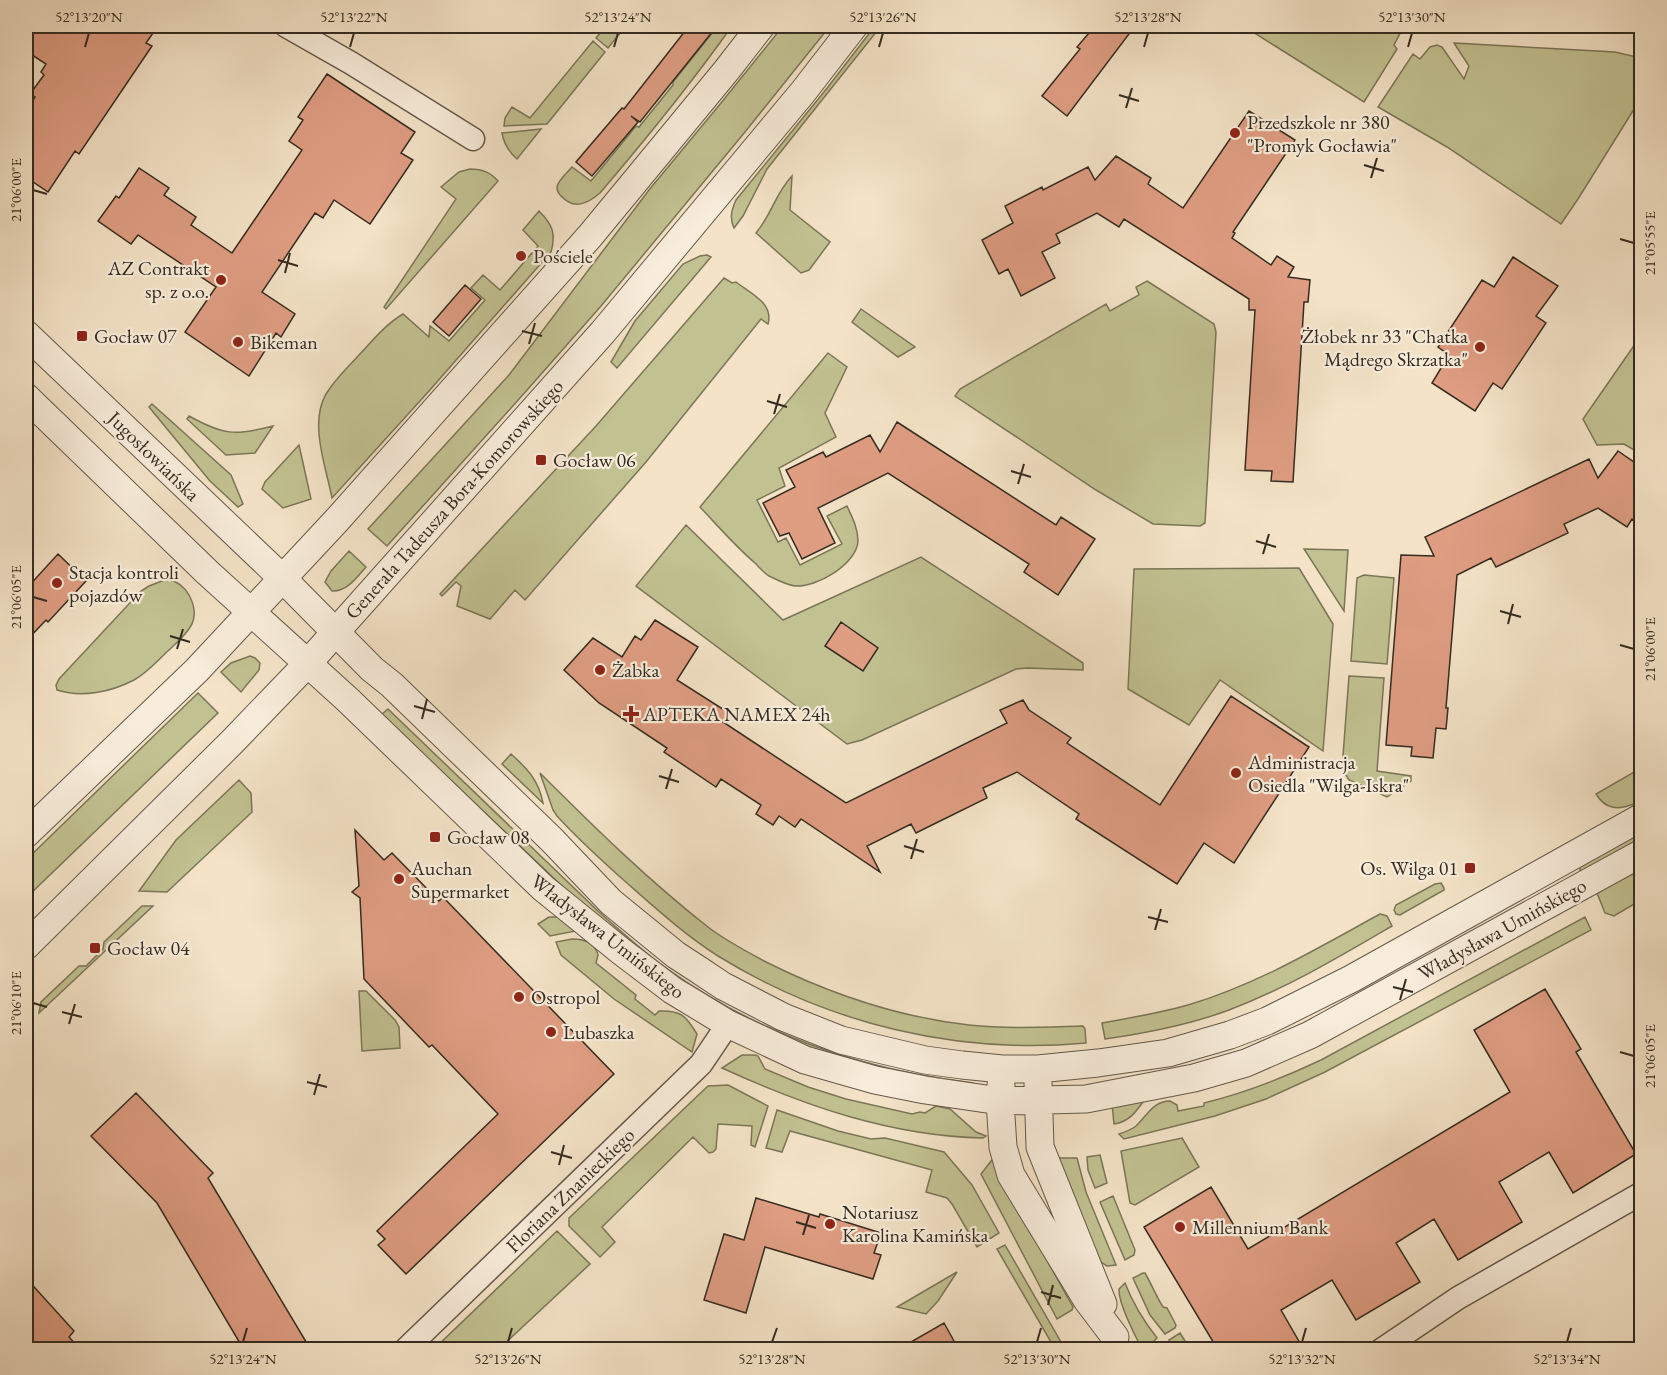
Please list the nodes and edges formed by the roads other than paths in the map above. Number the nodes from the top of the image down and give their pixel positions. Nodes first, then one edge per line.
1 (286, 26) edge
2 (762, 26) edge
3 (854, 26) edge
4 (473, 139) dead end
5 (26, 334) edge
6 (26, 397) edge
7 (282, 578) junction
8 (251, 612) junction
9 (335, 631) junction
10 (308, 663) junction
11 (1641, 817) edge
12 (26, 834) edge
13 (1641, 853) edge
14 (26, 946) edge
15 (728, 1024) junction
16 (1002, 1069) junction
17 (1038, 1070) junction
18 (1038, 1100) junction
19 (1000, 1101) junction
20 (1641, 1193) edge
21 (1118, 1343) edge
22 (405, 1350) edge
23 (1381, 1350) edge

1 - 4 street
2 - 7 street
3 - 9 street, Generała Tadeusza Bora-Komorowskiego
5 - 7 street, Jugosłowiańska
6 - 8 street
7 - 8 street
7 - 9 street, Władysława Umińskiego
8 - 10 street, Władysława Umińskiego
8 - 12 street
9 - 10 street, Generała Tadeusza Bora-Komorowskiego
9 - 16 street, Władysława Umińskiego
10 - 14 street, Generała Tadeusza Bora-Komorowskiego
10 - 15 street, Władysława Umińskiego
11 - 17 street, Władysława Umińskiego
13 - 18 street, Władysława Umińskiego
15 - 19 street, Władysława Umińskiego
15 - 22 street, Floriana Znanieckiego
16 - 17 street, Władysława Umińskiego
16 - 19 street
17 - 18 street
18 - 19 street, Władysława Umińskiego
18 - 21 street
19 - 21 street
20 - 23 street

